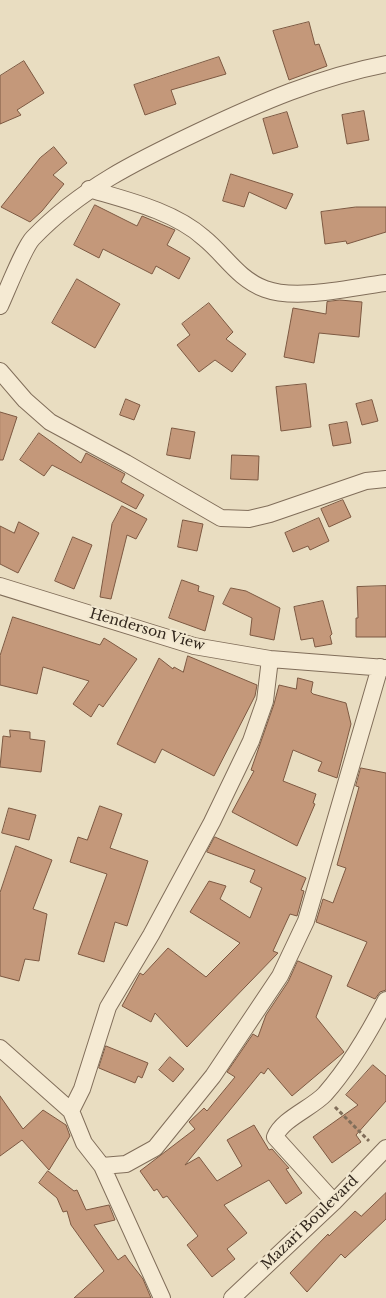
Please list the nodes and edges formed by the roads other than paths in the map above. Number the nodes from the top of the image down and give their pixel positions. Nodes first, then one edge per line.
1 (386, 64) edge
2 (89, 189) junction
3 (386, 283) edge
4 (0, 306) edge
5 (0, 371) edge
6 (386, 479) edge
7 (0, 587) edge
8 (270, 659) junction
9 (383, 667) edge
10 (386, 1000) edge
11 (0, 1048) edge
12 (70, 1112) junction
13 (383, 1151) edge
14 (102, 1166) junction
15 (334, 1202) junction
16 (162, 1298) edge
17 (232, 1298) edge

1 - 2 street
2 - 3 street
2 - 4 street
5 - 6 street
7 - 8 street, Henderson View
8 - 9 street, Henderson View
8 - 12 street
9 - 14 street
10 - 15 street
11 - 12 street
12 - 14 street
13 - 15 street, Mazari Boulevard
14 - 16 street
15 - 17 street, Mazari Boulevard

